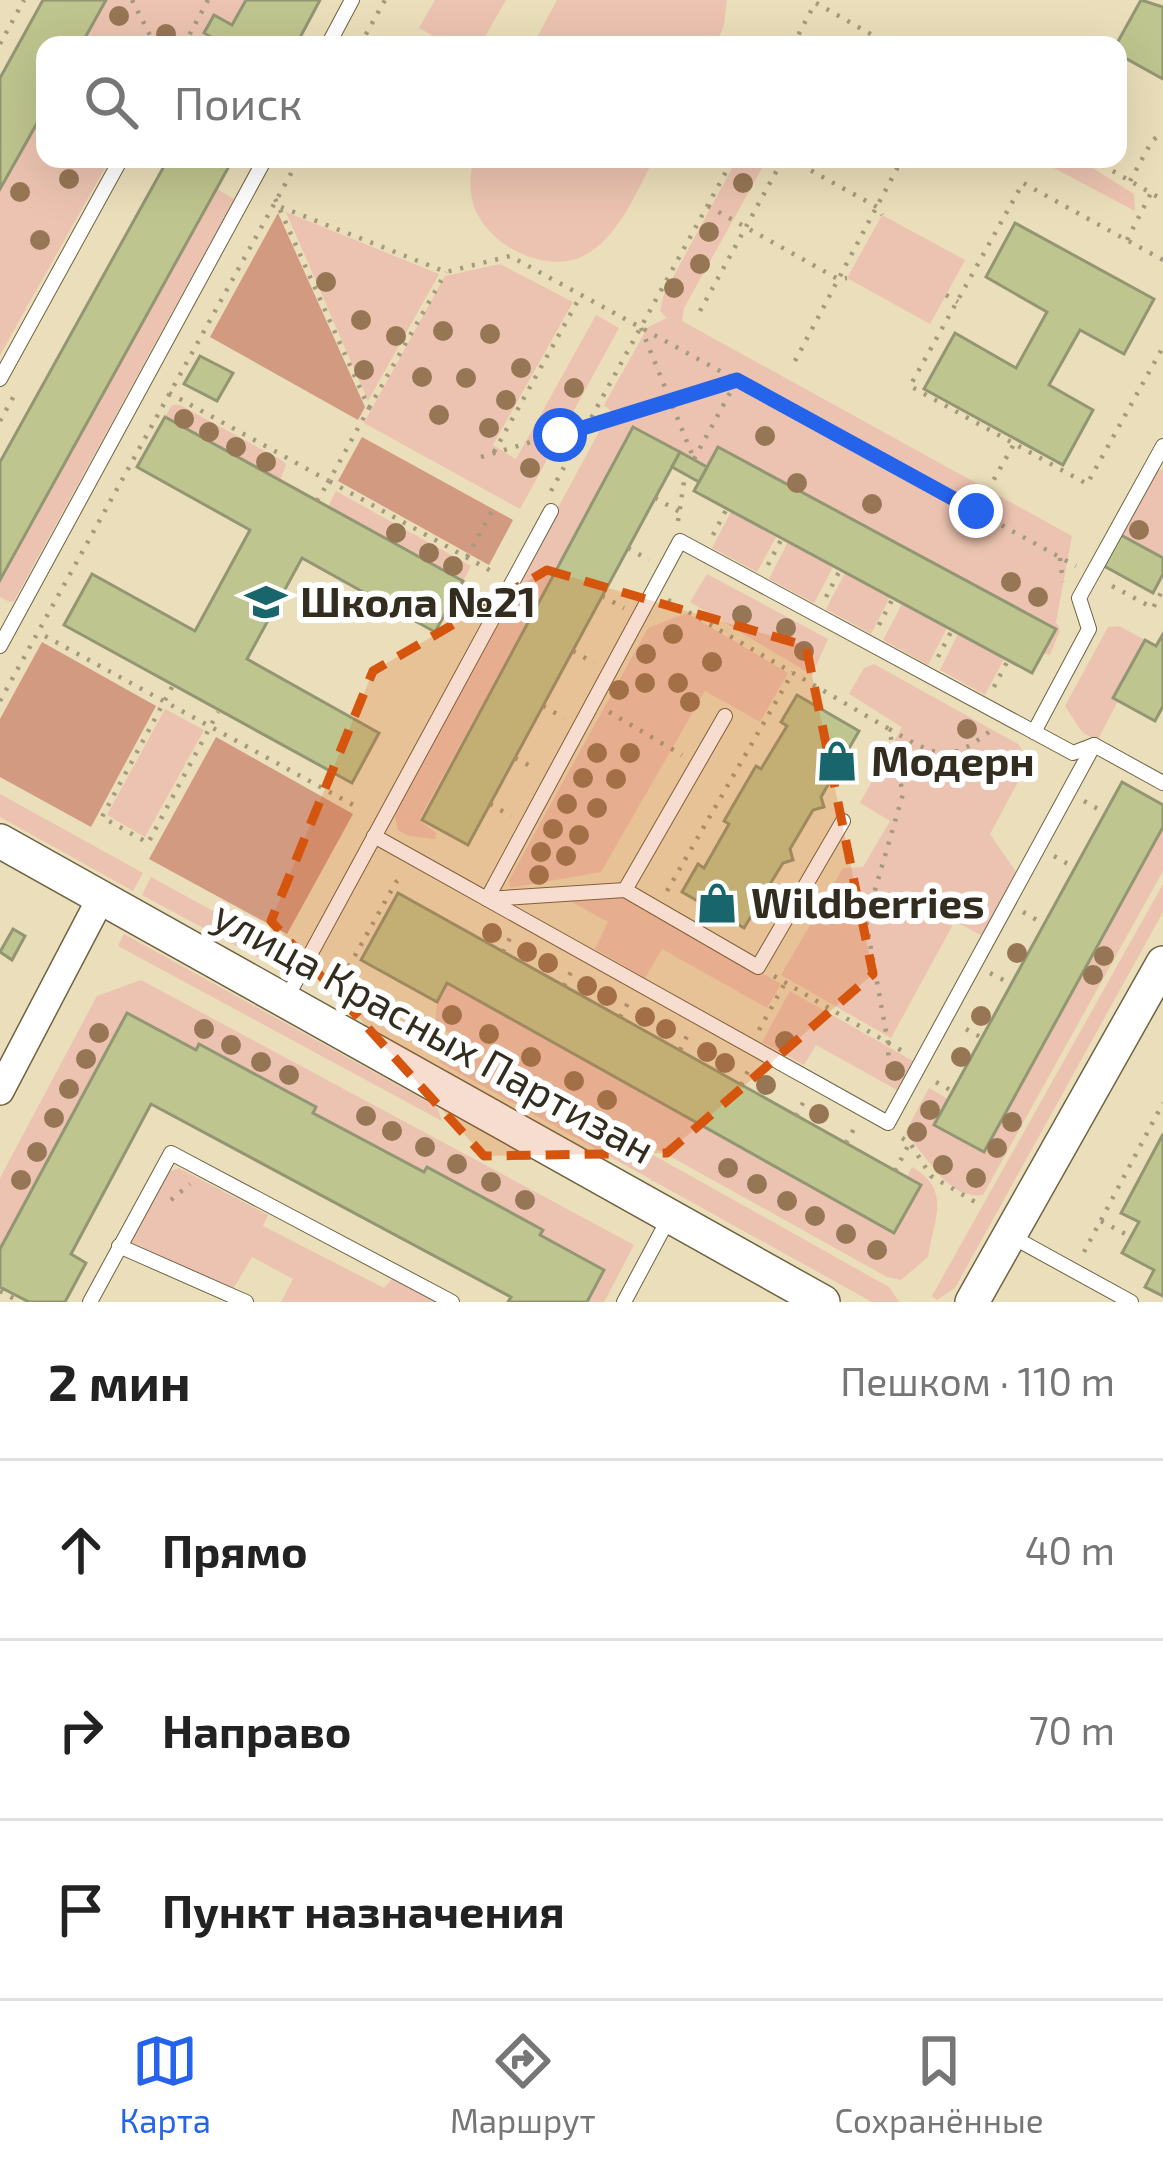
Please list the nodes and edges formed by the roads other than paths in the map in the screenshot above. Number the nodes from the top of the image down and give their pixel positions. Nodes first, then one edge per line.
1 (352, 0) edge
2 (333, 36) edge
3 (116, 168) edge
4 (260, 168) edge
5 (0, 379) edge
6 (1163, 446) edge
7 (547, 508) road end
8 (0, 644) edge
9 (725, 716) dead end
10 (1034, 732) junction
11 (1094, 745) junction
12 (1163, 783) edge
13 (844, 821) dead end
14 (374, 836) junction
15 (0, 841) edge
16 (625, 890) junction
17 (101, 898) junction
18 (487, 899) junction
19 (1163, 963) edge
20 (285, 1001) junction
21 (0, 1091) edge
22 (670, 1216) junction
23 (1010, 1235) junction
24 (119, 1246) junction
25 (90, 1302) edge
26 (246, 1302) edge
27 (452, 1302) edge
28 (624, 1302) edge
29 (824, 1302) edge
30 (972, 1302) edge
31 (1131, 1302) edge

1 - 2 lane
3 - 5 lane
4 - 8 lane
6 - 10 lane
7 - 14 lane
9 - 16 lane
10 - 11 lane
10 - 18 lane
11 - 12 lane
11 - 18 lane
13 - 16 lane
14 - 18 lane
14 - 20 lane
15 - 17 street, улица Красных Партизан
16 - 18 lane
17 - 20 street, улица Красных Партизан
17 - 21 street
19 - 23 street
20 - 22 street, улица Красных Партизан
22 - 28 lane
22 - 29 street, улица Красных Партизан
23 - 30 street
23 - 31 lane
24 - 25 lane
24 - 26 lane
24 - 27 lane

